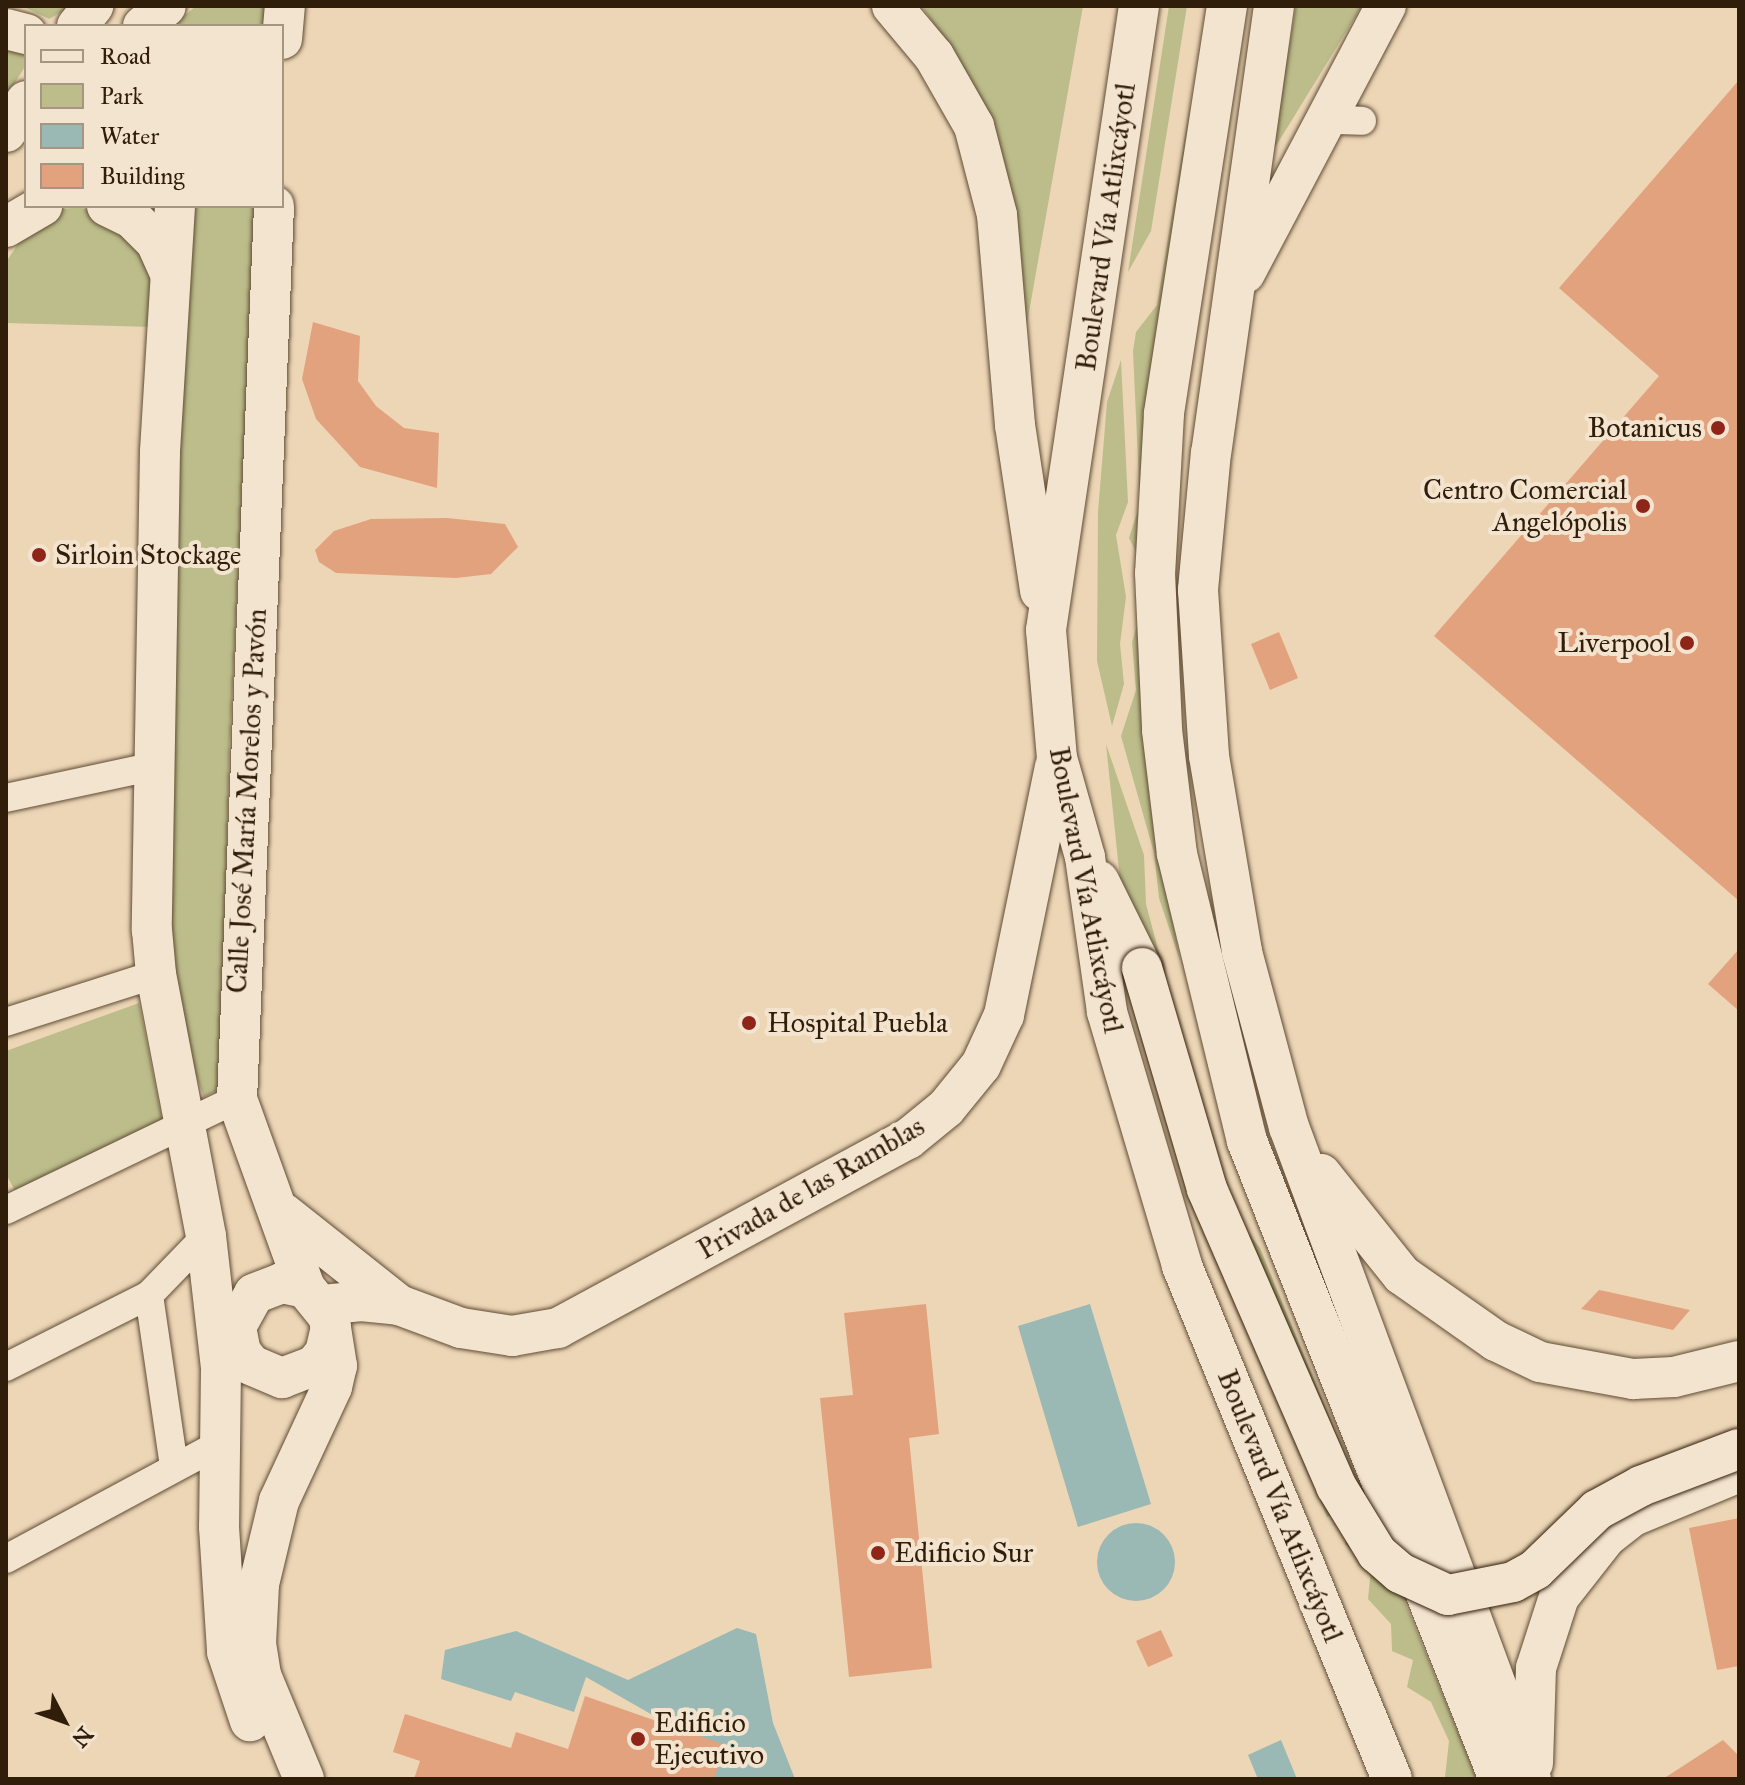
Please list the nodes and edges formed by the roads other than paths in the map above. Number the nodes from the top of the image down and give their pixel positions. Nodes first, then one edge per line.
1 (93, 6) edge
2 (107, 6) edge
3 (166, 6) edge
4 (892, 6) edge
5 (1139, 6) edge
6 (1227, 6) edge
7 (1274, 6) edge
8 (1386, 6) edge
9 (79, 24) edge
10 (118, 24) edge
11 (145, 24) edge
12 (24, 104) edge
13 (6, 132) edge
14 (24, 184) edge
15 (39, 208) edge
16 (111, 208) edge
17 (175, 208) edge
18 (274, 208) edge
19 (6, 216) edge
20 (6, 227) edge
21 (170, 274) junction
22 (1231, 302) junction
23 (1046, 630) junction
24 (1057, 758) junction
25 (151, 767) junction
26 (6, 798) edge
27 (1085, 857) junction
28 (156, 974) junction
29 (6, 1022) edge
30 (237, 1099) junction
31 (188, 1123) junction
32 (1289, 1127) junction
33 (6, 1210) edge
34 (279, 1210) junction
35 (206, 1236) junction
36 (149, 1295) junction
37 (399, 1305) junction
38 (320, 1307) junction
39 (227, 1333) junction
40 (1739, 1361) edge
41 (6, 1367) edge
42 (218, 1445) junction
43 (1739, 1449) edge
44 (174, 1466) junction
45 (1739, 1472) edge
46 (6, 1559) edge
47 (277, 1779) edge
48 (304, 1779) edge
49 (1392, 1779) edge
50 (1499, 1779) edge
51 (1532, 1779) edge

1 - 9 main road
2 - 10 main road
3 - 11 main road
4 - 23 main road
5 - 23 main road, Boulevard Vía Atlixcáyotl
6 - 50 main road
7 - 22 main road
8 - 22 main road
12 - 13 main road
14 - 19 main road
15 - 20 main road
16 - 21 main road
17 - 21 main road
18 - 30 main road, Calle José María Morelos y Pavón
21 - 25 main road
22 - 32 main road
23 - 24 main road, Boulevard Vía Atlixcáyotl
24 - 27 main road, Boulevard Vía Atlixcáyotl
24 - 37 main road, Privada de las Ramblas
25 - 26 street
25 - 28 main road
27 - 43 main road, bridge
27 - 49 main road, Boulevard Vía Atlixcáyotl
28 - 29 street
28 - 31 main road
30 - 31 street
30 - 34 main road, Calle José María Morelos y Pavón
31 - 33 street
31 - 35 main road
32 - 40 main road
32 - 51 main road
34 - 37 main road
34 - 38 main road, Calle José María Morelos y Pavón
35 - 36 street
35 - 39 main road
36 - 41 street
36 - 44 street
37 - 38 main road, Privada de las Ramblas
38 - 39 main road
38 - 39 main road
38 - 48 main road, Calle José María Morelos y Pavón
39 - 42 main road
42 - 44 street
42 - 47 main road
44 - 46 street
45 - 51 main road

